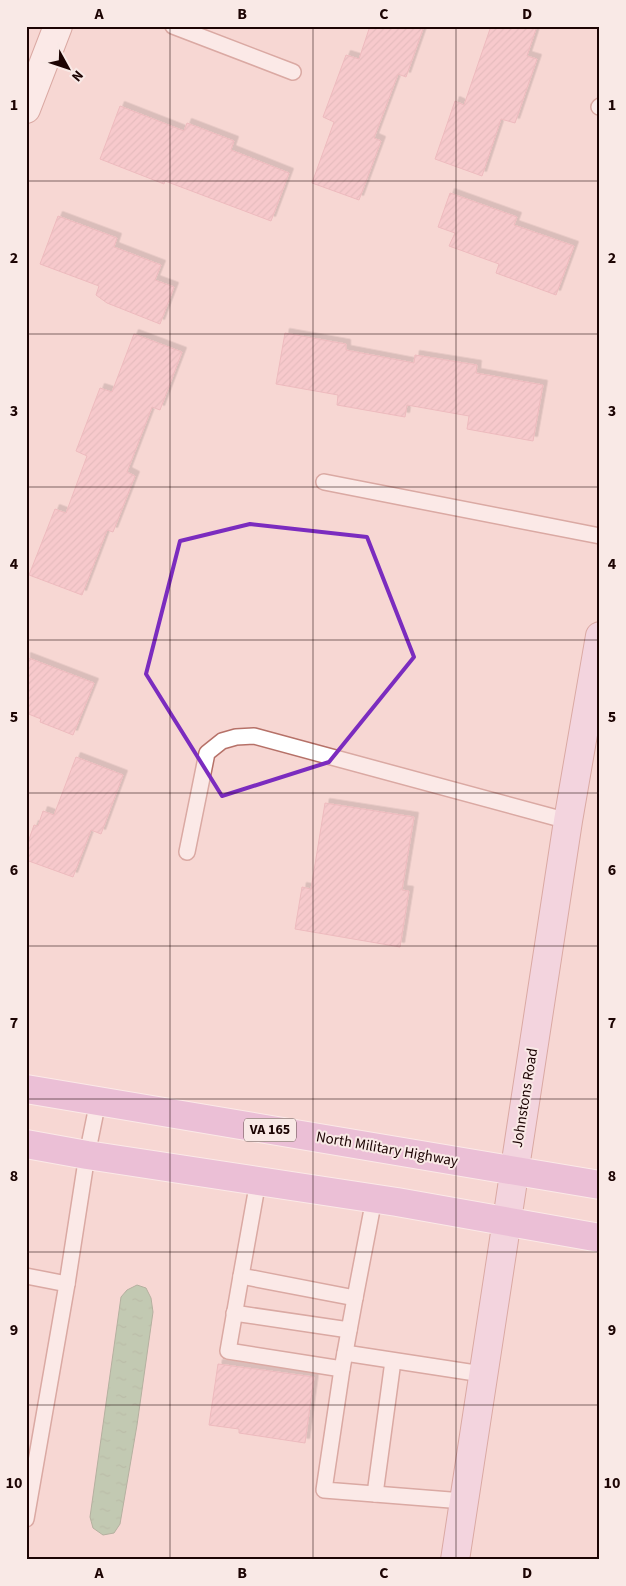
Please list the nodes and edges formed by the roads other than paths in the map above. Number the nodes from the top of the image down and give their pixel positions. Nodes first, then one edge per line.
1 (58, 26) edge
2 (172, 26) edge
3 (293, 72) dead end
4 (26, 109) edge
5 (324, 482) dead end
6 (600, 536) edge
7 (600, 636) edge
8 (568, 821) junction
9 (186, 852) dead end
10 (26, 1089) edge
11 (98, 1101) junction
12 (26, 1144) edge
13 (87, 1155) junction
14 (514, 1171) junction
15 (258, 1181) junction
16 (600, 1185) edge
17 (374, 1199) junction
18 (506, 1222) junction
19 (600, 1238) edge
20 (26, 1276) edge
21 (241, 1276) junction
22 (67, 1284) junction
23 (355, 1298) junction
24 (234, 1313) junction
25 (349, 1330) junction
26 (345, 1353) junction
27 (393, 1361) junction
28 (342, 1369) junction
29 (482, 1374) junction
30 (375, 1494) junction
31 (463, 1501) junction
32 (26, 1519) edge
33 (455, 1560) edge

1 - 4 street
2 - 3 lane
5 - 6 lane
7 - 8 street, Johnstons Road
8 - 9 lane
8 - 14 street, Johnstons Road
10 - 11 main road, North Military Highway / VA 165
11 - 13 lane
11 - 14 main road, North Military Highway / VA 165
12 - 13 main road
13 - 15 main road
13 - 22 lane
14 - 16 main road, North Military Highway / VA 165
14 - 18 street, Johnstons Road
15 - 17 main road
15 - 21 lane
17 - 18 main road
17 - 23 lane
18 - 19 main road
18 - 29 street, Johnstons Road
20 - 22 lane
21 - 23 lane
21 - 24 lane
22 - 32 lane
23 - 25 lane
24 - 25 lane
24 - 28 lane
25 - 26 lane
26 - 27 lane
26 - 28 lane
27 - 29 lane
27 - 30 lane
28 - 30 lane
29 - 31 street, Johnstons Road
30 - 31 lane
31 - 33 street, Johnstons Road

